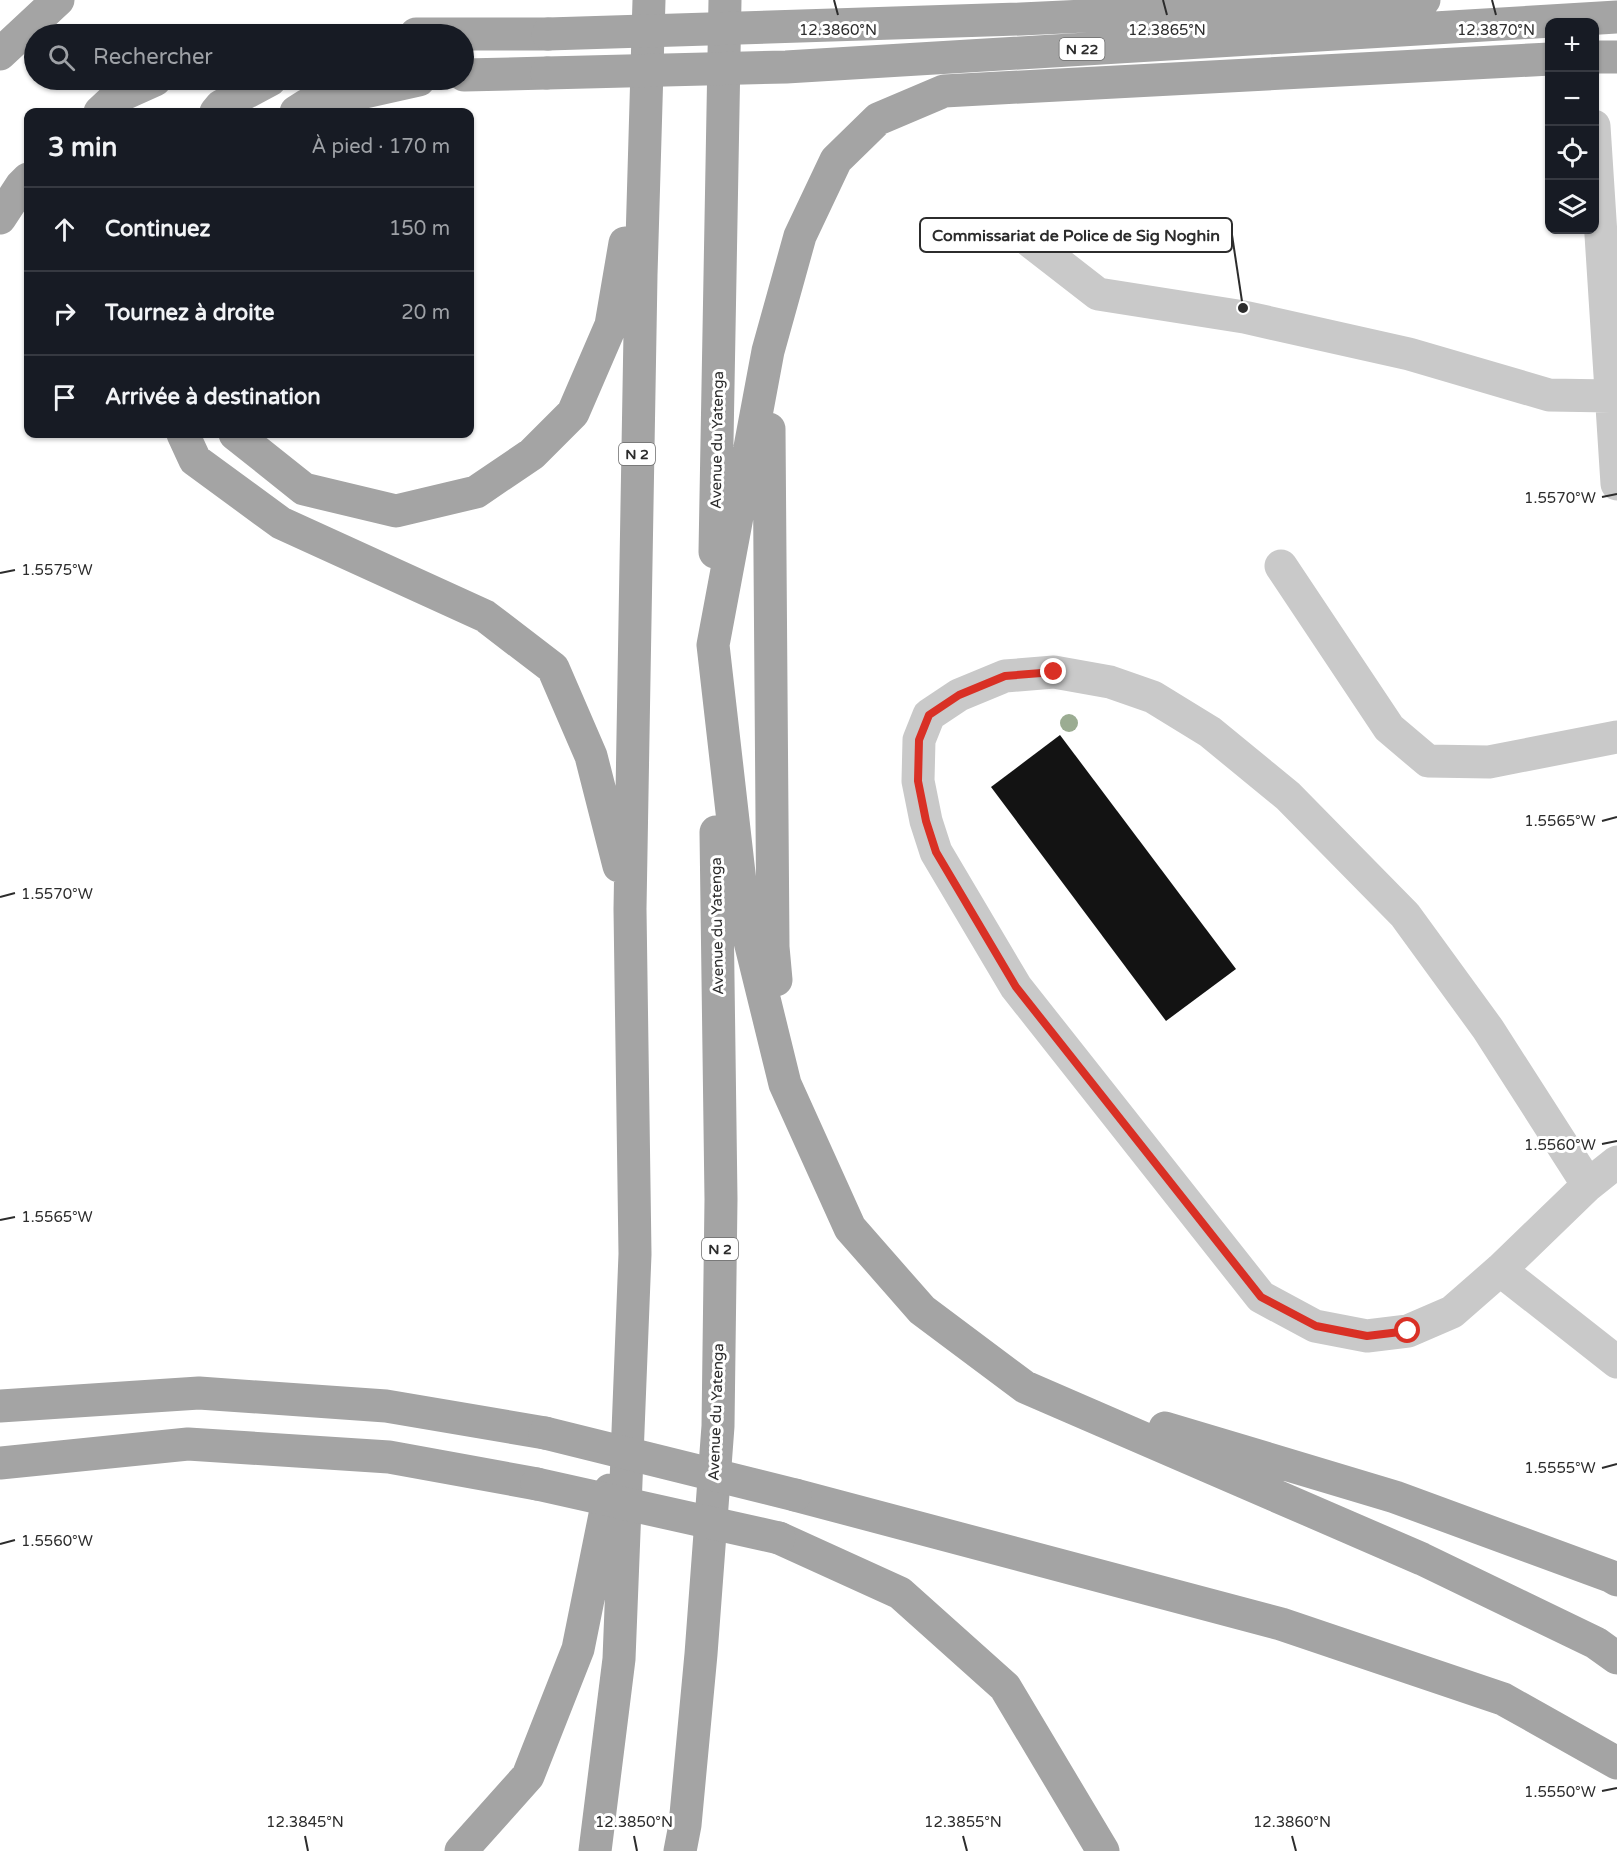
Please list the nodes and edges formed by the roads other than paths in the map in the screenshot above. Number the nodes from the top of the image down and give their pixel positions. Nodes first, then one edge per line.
1 (58, 0) edge
2 (649, 0) edge
3 (725, 0) edge
4 (1424, 0) edge
5 (1591, 0) edge
6 (1617, 17) edge
7 (1590, 18) edge
8 (32, 24) edge
9 (24, 32) edge
10 (474, 34) edge
11 (0, 54) edge
12 (1599, 57) edge
13 (1617, 57) edge
14 (1545, 59) edge
15 (474, 75) edge
16 (133, 90) edge
17 (251, 90) edge
18 (374, 90) edge
19 (105, 108) edge
20 (219, 108) edge
21 (302, 108) edge
22 (645, 123) junction
23 (1597, 180) edge
24 (24, 183) edge
25 (0, 218) edge
26 (1031, 242) dead end
27 (768, 351) junction
28 (1611, 396) junction
29 (185, 438) edge
30 (240, 438) edge
31 (1617, 484) edge
32 (1281, 566) dead end
33 (713, 645) junction
34 (1617, 737) edge
35 (630, 909) junction
36 (785, 1084) junction
37 (1617, 1162) edge
38 (1588, 1185) junction
39 (1500, 1270) junction
40 (1617, 1362) edge
41 (1025, 1387) junction
42 (630, 1391) junction
43 (0, 1406) edge
44 (0, 1463) edge
45 (1617, 1580) edge
46 (1617, 1658) edge
47 (1617, 1763) edge
48 (460, 1851) edge
49 (595, 1851) edge
50 (680, 1851) edge
51 (1103, 1851) edge

1 - 8 main road
2 - 22 main road, N 2
3 - 33 main road, Avenue du Yatenga / N 2
4 - 10 main road, N 22, bridge
5 - 7 street
6 - 15 main road, N 22, bridge
9 - 11 main road
12 - 13 main road
14 - 27 main road
16 - 19 main road
17 - 20 main road
18 - 21 main road
22 - 30 main road
22 - 35 main road, N 2
23 - 28 street
24 - 25 main road
26 - 28 street
27 - 33 main road
27 - 36 main road
28 - 31 street
29 - 35 main road
32 - 34 street
33 - 36 main road
33 - 50 main road, Avenue du Yatenga / N 2
35 - 42 main road, N 2
36 - 41 main road
37 - 38 street
38 - 39 street
38 - 39 street
39 - 40 street
41 - 45 main road
41 - 46 main road
42 - 48 main road
42 - 49 main road, N 2
43 - 47 main road, bridge
44 - 51 main road, bridge

